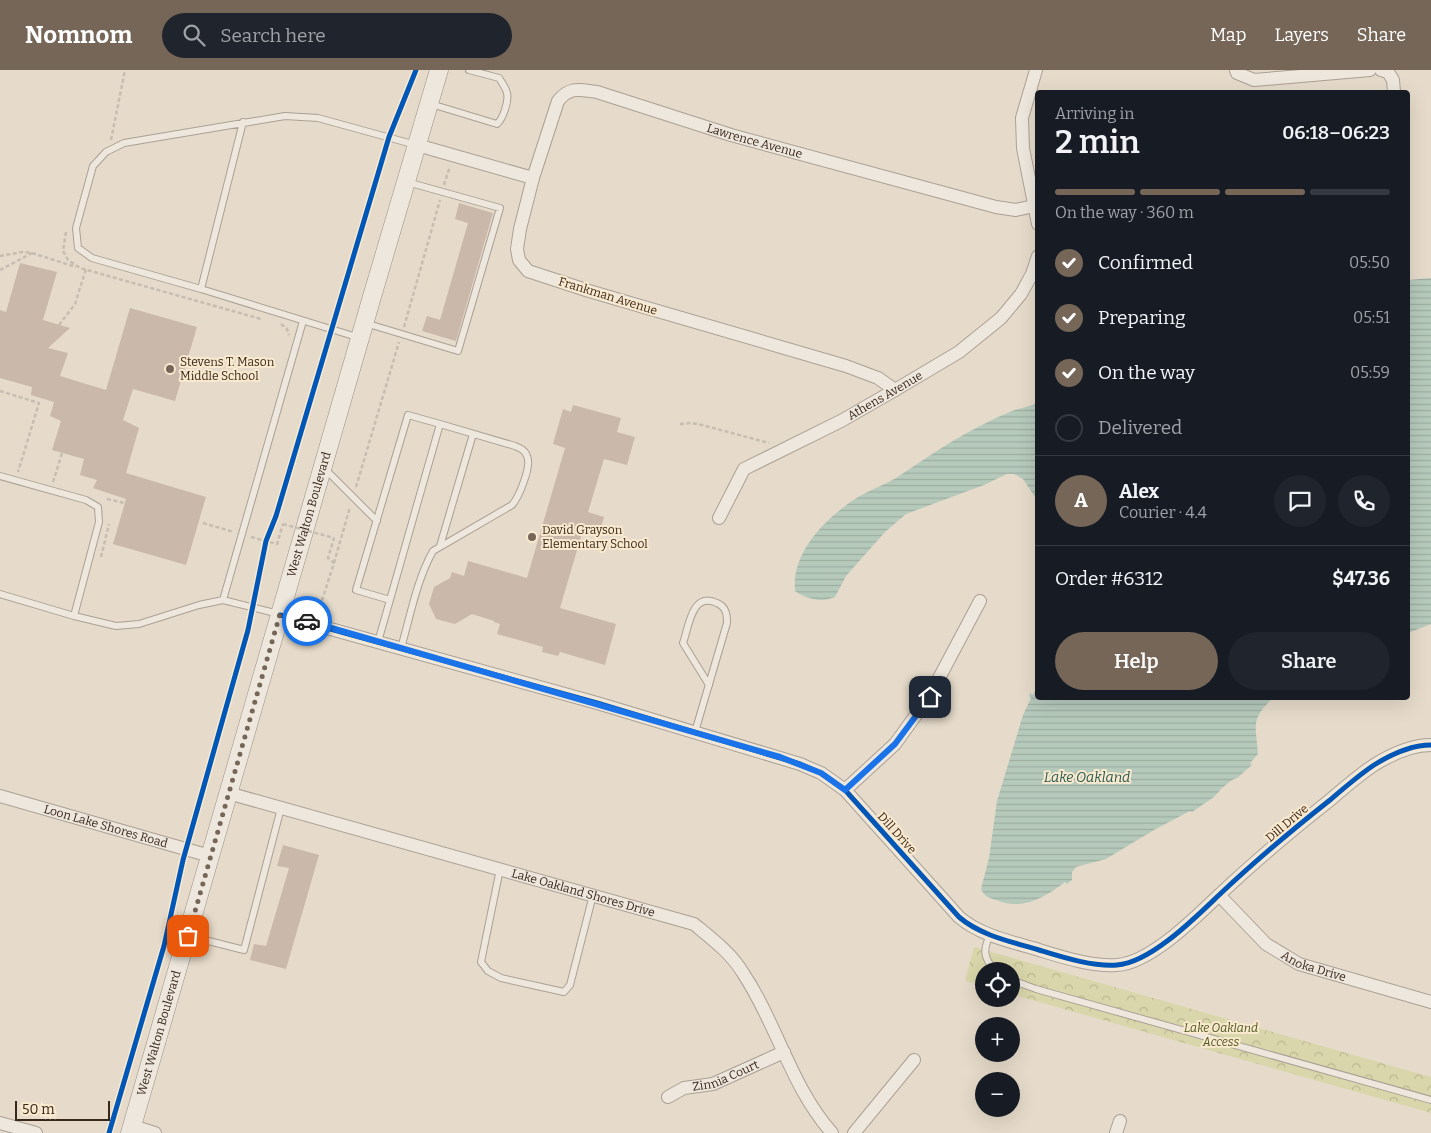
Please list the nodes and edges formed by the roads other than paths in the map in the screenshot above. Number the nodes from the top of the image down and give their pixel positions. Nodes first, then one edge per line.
1 (440, 70) edge
2 (468, 70) edge
3 (1036, 70) edge
4 (1236, 70) edge
5 (1370, 70) edge
6 (1381, 70) edge
7 (1394, 90) edge
8 (430, 103) junction
9 (243, 122) junction
10 (417, 145) junction
11 (533, 178) junction
12 (406, 182) junction
13 (1034, 206) junction
14 (1035, 210) edge
15 (1035, 265) edge
16 (200, 289) junction
17 (303, 320) junction
18 (362, 330) junction
19 (895, 390) junction
20 (440, 424) junction
21 (472, 434) junction
22 (323, 467) junction
23 (0, 476) edge
24 (719, 518) dead end
25 (377, 521) junction
26 (440, 546) junction
27 (0, 594) edge
28 (223, 600) junction
29 (390, 600) junction
30 (980, 601) dead end
31 (280, 614) junction
32 (74, 616) junction
33 (378, 642) junction
34 (401, 648) junction
35 (709, 685) junction
36 (696, 732) junction
37 (1431, 746) edge
38 (845, 790) junction
39 (228, 793) junction
40 (0, 796) edge
41 (281, 808) junction
42 (210, 856) junction
43 (500, 869) junction
44 (593, 895) junction
45 (1219, 895) junction
46 (990, 935) junction
47 (188, 936) junction
48 (988, 962) edge
49 (1020, 983) edge
50 (1431, 1002) edge
51 (784, 1052) junction
52 (914, 1060) dead end
53 (668, 1097) dead end
54 (1431, 1100) edge
55 (0, 1123) edge
56 (132, 1130) edge
57 (36, 1133) edge
58 (155, 1133) edge
59 (832, 1133) edge
60 (854, 1133) edge

1 - 8 main road, West Walton Boulevard
2 - 8 lane
3 - 13 street
4 - 5 street
6 - 7 street
8 - 10 main road, West Walton Boulevard
9 - 10 lane
9 - 16 lane
9 - 16 lane
10 - 11 street
10 - 12 main road, West Walton Boulevard
11 - 13 street, Lawrence Avenue
11 - 19 street, Frankman Avenue
12 - 18 main road, West Walton Boulevard
12 - 18 lane
13 - 14 street
15 - 19 street, Athens Avenue
16 - 17 lane
17 - 18 lane
17 - 28 lane
18 - 22 main road, West Walton Boulevard
19 - 24 street, Athens Avenue
20 - 21 lane
20 - 25 lane
20 - 29 lane
21 - 26 lane
21 - 26 lane
22 - 25 lane
22 - 31 main road, West Walton Boulevard
23 - 32 lane
25 - 29 lane
26 - 34 lane
27 - 32 lane
28 - 31 lane
28 - 32 lane
29 - 33 lane
30 - 38 street
31 - 33 street, Dill Drive
31 - 39 main road, West Walton Boulevard
33 - 34 street, Dill Drive
34 - 36 street, Dill Drive
35 - 35 lane
35 - 36 lane
36 - 38 street, Dill Drive
37 - 45 street, Dill Drive
38 - 46 street, Dill Drive
39 - 41 street, Lake Oakland Shores Drive
39 - 42 main road, West Walton Boulevard
40 - 42 street, Loon Lake Shores Road
41 - 43 street, Lake Oakland Shores Drive
41 - 47 lane
42 - 47 main road, West Walton Boulevard
43 - 44 street, Lake Oakland Shores Drive
43 - 44 lane
44 - 51 street, Lake Oakland Shores Drive
45 - 46 street, Dill Drive
45 - 50 street, Anoka Drive
46 - 48 lane
47 - 56 main road, West Walton Boulevard
49 - 54 lane
51 - 53 street, Zinnia Court
51 - 59 street, Lake Oakland Shores Drive
52 - 60 street
55 - 57 street
56 - 58 street

